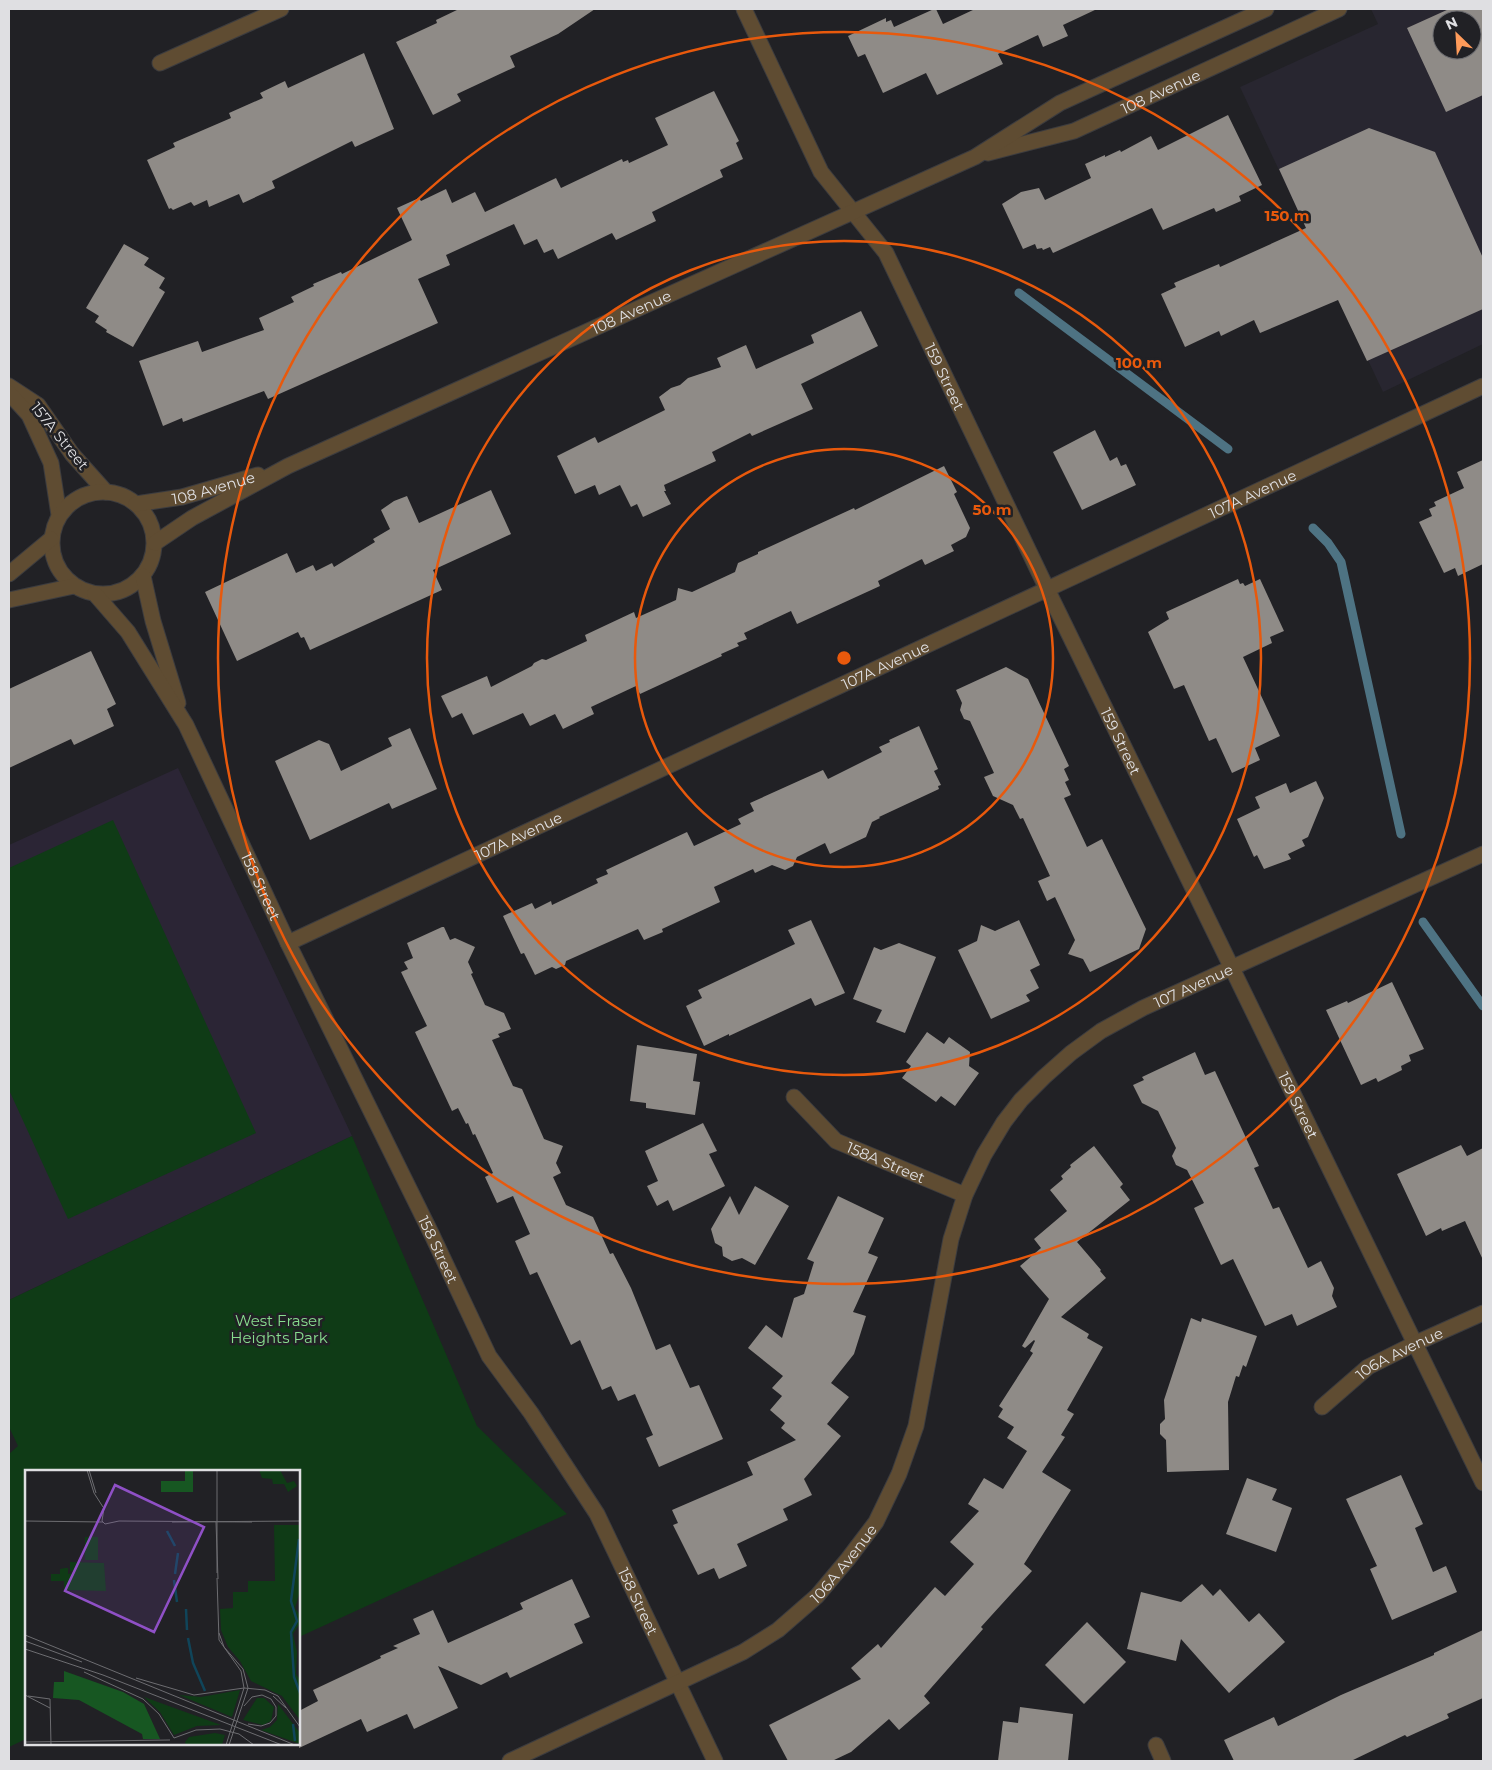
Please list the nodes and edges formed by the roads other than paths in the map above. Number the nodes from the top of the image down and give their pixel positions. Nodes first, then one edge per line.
1 (281, 9) edge
2 (744, 9) edge
3 (1266, 9) edge
4 (1339, 9) edge
5 (160, 63) dead end
6 (975, 157) junction
7 (853, 211) junction
8 (9, 386) edge
9 (1483, 386) edge
10 (9, 394) edge
11 (288, 466) junction
12 (106, 492) junction
13 (136, 504) junction
14 (59, 515) junction
15 (51, 539) junction
16 (155, 543) junction
17 (9, 574) edge
18 (144, 576) junction
19 (74, 586) junction
20 (1047, 590) junction
21 (95, 594) junction
22 (9, 600) edge
23 (186, 726) junction
24 (1483, 854) edge
25 (288, 943) junction
26 (1232, 969) junction
27 (794, 1097) dead end
28 (965, 1195) junction
29 (1483, 1312) edge
30 (1416, 1343) junction
31 (1322, 1407) dead end
32 (1483, 1484) edge
33 (678, 1682) junction
34 (1156, 1745) dead end
35 (510, 1761) edge
36 (715, 1761) edge
37 (1163, 1761) edge

1 - 5 street
2 - 7 street, 159 Street
3 - 6 street, 108 Avenue
4 - 6 street, 108 Avenue
6 - 7 street, 108 Avenue
7 - 11 street, 108 Avenue
7 - 20 street, 159 Street
8 - 12 street, 157A Street
9 - 20 street, 107A Avenue
10 - 14 street, 157A Street
11 - 13 street, 108 Avenue
11 - 16 street, 108 Avenue
12 - 13 street
12 - 14 street
13 - 16 street
14 - 15 street
15 - 17 street
15 - 19 street
16 - 18 street
18 - 21 street
18 - 23 street, 158 Street
19 - 21 street
19 - 22 street
20 - 25 street, 107A Avenue
20 - 26 street, 159 Street
21 - 23 street, 158 Street
23 - 25 street, 158 Street
24 - 26 street, 107 Avenue
25 - 33 street, 158 Street
26 - 28 street, 107 Avenue
26 - 30 street, 159 Street
27 - 28 street, 158A Street
28 - 33 street, 106A Avenue
29 - 30 street, 106A Avenue
30 - 31 street, 106A Avenue
30 - 32 street, 159 Street
33 - 35 street, 106A Avenue
33 - 36 street, 158 Street
34 - 37 street

